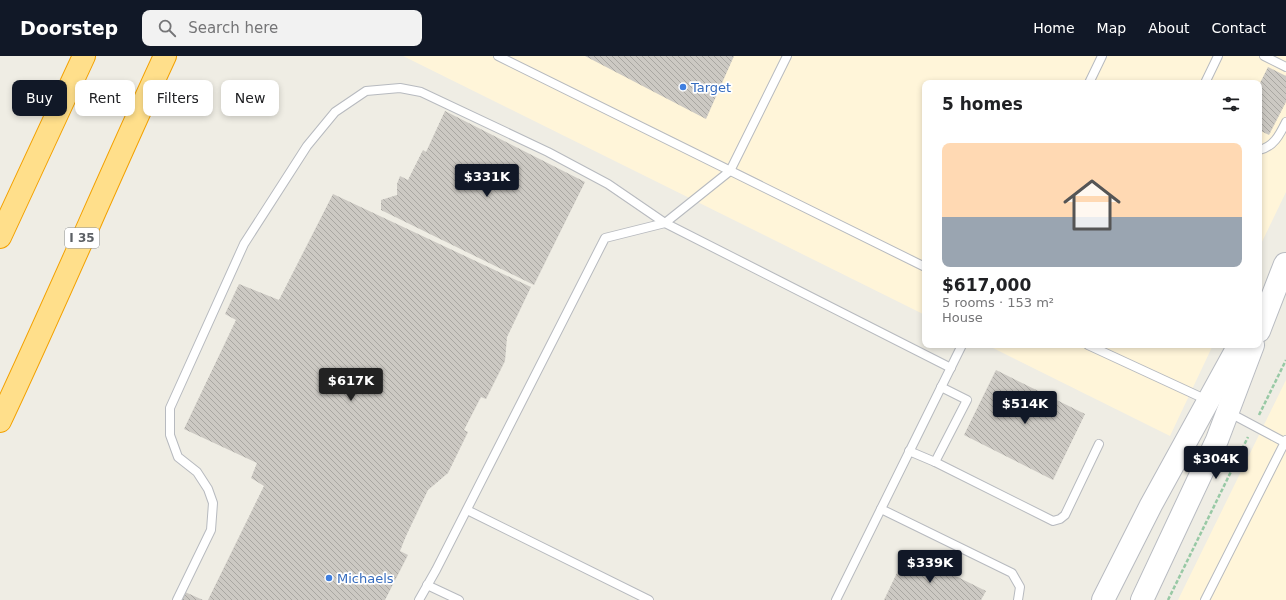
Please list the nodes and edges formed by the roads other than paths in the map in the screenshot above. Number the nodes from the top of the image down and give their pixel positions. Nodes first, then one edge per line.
1 (84, 56) edge
2 (165, 56) edge
3 (498, 56) edge
4 (787, 56) edge
5 (1102, 56) edge
6 (1218, 56) edge
7 (1264, 56) edge
8 (1286, 67) edge
9 (1092, 80) edge
10 (1206, 80) edge
11 (1286, 122) edge
12 (1262, 150) edge
13 (730, 171) junction
14 (665, 223) junction
15 (0, 237) edge
16 (1285, 263) edge
17 (922, 266) edge
18 (1262, 305) edge
19 (1262, 323) edge
20 (961, 348) edge
21 (1094, 348) edge
22 (1238, 348) edge
23 (1251, 348) edge
24 (951, 368) junction
25 (941, 387) junction
26 (1218, 406) junction
27 (0, 421) edge
28 (1286, 442) edge
29 (1099, 444) dead end
30 (909, 451) junction
31 (935, 462) junction
32 (881, 509) junction
33 (467, 510) junction
34 (427, 585) junction
35 (177, 600) edge
36 (419, 600) edge
37 (459, 600) edge
38 (649, 600) edge
39 (836, 600) edge
40 (1018, 600) edge
41 (1104, 600) edge
42 (1142, 600) edge
43 (1206, 600) edge

1 - 15 highway
2 - 27 highway, I 35
3 - 13 lane
4 - 13 lane
5 - 9 lane
6 - 10 lane
7 - 8 lane
11 - 12 lane
13 - 14 lane
13 - 17 lane
14 - 24 lane
14 - 33 lane
14 - 35 lane
16 - 18 main road
16 - 19 main road
20 - 24 lane
21 - 26 lane
22 - 26 main road
23 - 26 main road
24 - 25 lane
25 - 30 lane
25 - 31 lane
26 - 28 lane
26 - 41 main road
26 - 42 main road
28 - 43 lane
29 - 31 lane
30 - 31 lane
30 - 32 lane
32 - 39 lane
32 - 40 lane
33 - 34 lane
33 - 38 lane
34 - 36 lane
34 - 37 lane

